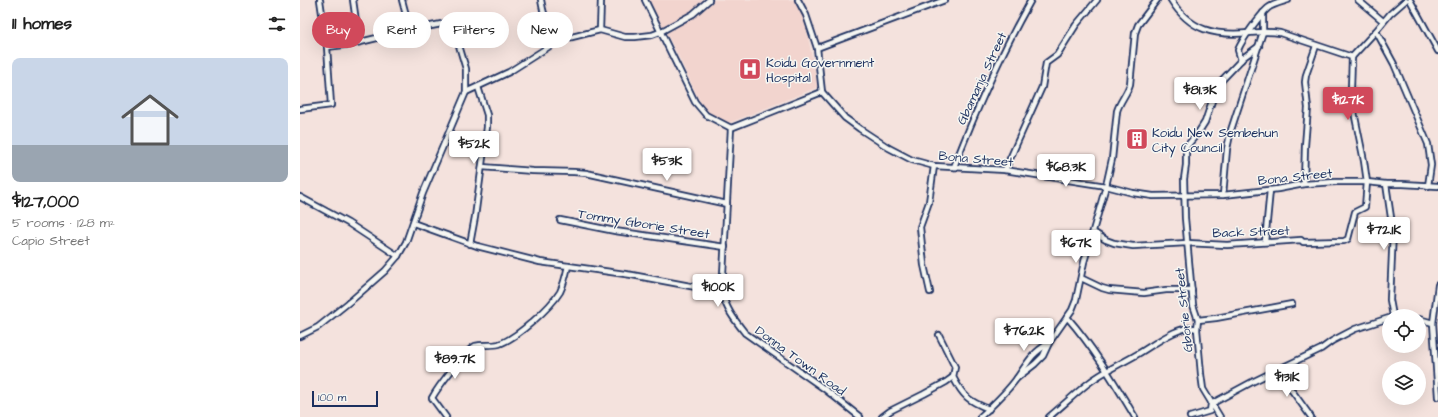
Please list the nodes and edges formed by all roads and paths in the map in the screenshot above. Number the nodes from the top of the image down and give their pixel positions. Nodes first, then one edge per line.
1 (320, 0) edge
2 (353, 0) edge
3 (402, 0) edge
4 (541, 0) edge
5 (601, 0) edge
6 (644, 0) edge
7 (709, 0) edge
8 (798, 0) edge
9 (945, 0) edge
10 (1031, 0) edge
11 (1096, 0) edge
12 (1157, 0) edge
13 (1171, 0) edge
14 (1288, 0) edge
15 (1358, 0) edge
16 (1406, 0) edge
17 (1410, 0) edge
18 (322, 12) edge
19 (355, 12) edge
20 (405, 12) edge
21 (544, 12) edge
22 (1263, 13) junction
23 (1383, 21) junction
24 (431, 26) edge
25 (600, 30) junction
26 (1376, 31) junction
27 (660, 32) junction
28 (1263, 32) junction
29 (1248, 33) junction
30 (573, 37) edge
31 (1259, 46) junction
32 (1316, 46) junction
33 (327, 48) edge
34 (548, 48) edge
35 (817, 48) junction
36 (1438, 51) edge
37 (1352, 58) junction
38 (1241, 60) junction
39 (478, 88) junction
40 (466, 92) junction
41 (822, 92) junction
42 (300, 109) edge
43 (731, 128) junction
44 (934, 166) junction
45 (482, 167) junction
46 (954, 167) junction
47 (1005, 170) junction
48 (1367, 182) junction
49 (1304, 184) junction
50 (1386, 184) junction
51 (1106, 186) junction
52 (1428, 186) junction
53 (1438, 186) edge
54 (1270, 190) junction
55 (1185, 196) junction
56 (1223, 196) junction
57 (300, 197) edge
58 (727, 204) junction
59 (560, 220) dead end
60 (413, 223) junction
61 (1093, 232) junction
62 (1266, 242) junction
63 (1187, 243) junction
64 (470, 244) junction
65 (725, 247) junction
66 (398, 256) junction
67 (568, 266) junction
68 (1081, 278) junction
69 (1438, 285) edge
70 (1192, 290) junction
71 (722, 292) junction
72 (930, 292) dead end
73 (1292, 304) dead end
74 (1391, 309) edge
75 (1067, 317) junction
76 (1198, 320) junction
77 (1382, 320) edge
78 (1426, 321) edge
79 (1433, 323) junction
80 (1197, 329) junction
81 (939, 335) dead end
82 (300, 336) edge
83 (1049, 343) junction
84 (1107, 370) junction
85 (1277, 370) junction
86 (953, 377) junction
87 (1017, 378) junction
88 (1438, 396) edge
89 (1211, 404) junction
90 (989, 409) junction
91 (446, 417) edge
92 (860, 417) edge
93 (882, 417) edge
94 (980, 417) edge
95 (1049, 417) edge
96 (1135, 417) edge
97 (1190, 417) edge
98 (1220, 417) edge
99 (1311, 417) edge

1 - 18 street
2 - 19 street
3 - 20 street
4 - 21 street
5 - 25 street
6 - 27 street
7 - 27 street
8 - 35 street
9 - 35 street
10 - 46 street, Gbamanja Street
11 - 47 street
12 - 51 street
13 - 29 street
14 - 22 street
15 - 23 street
16 - 23 street
17 - 36 street
22 - 28 street
22 - 29 street
23 - 26 street
24 - 40 street
25 - 27 street
25 - 30 street
26 - 37 street
26 - 52 street
27 - 43 street
28 - 29 street
28 - 31 street
28 - 32 street
29 - 38 street
31 - 38 street, Gborie Street
31 - 56 street
32 - 37 street
32 - 49 street
33 - 42 street
34 - 39 street
35 - 41 street
37 - 48 street
38 - 55 street, Gborie Street
39 - 40 street
39 - 45 street
40 - 60 street
41 - 43 street
41 - 44 street, Bona Street
43 - 58 street, Donna Town Road
44 - 46 street, Bona Street
44 - 72 street
45 - 58 street
45 - 64 street
46 - 47 street, Bona Street
47 - 51 street, Bona Street
48 - 49 street, Bona Street
48 - 50 street, Bona Street
48 - 62 street, Back Street
49 - 54 street, Bona Street
50 - 52 street, Bona Street
50 - 74 street
51 - 55 street, Bona Street
51 - 61 street
52 - 53 street, Bona Street
54 - 56 street, Bona Street
54 - 62 street
55 - 56 street, Bona Street
55 - 63 street, Gborie Street
57 - 66 street
58 - 65 street, Donna Town Road
59 - 65 street, Tommy Gborie Street
60 - 64 street
60 - 66 street
61 - 63 street, Back Street
61 - 68 street
62 - 63 street, Back Street
63 - 70 street, Gborie Street
64 - 67 street
65 - 71 street, Donna Town Road
66 - 82 street
67 - 71 street
67 - 91 street
68 - 70 street
68 - 75 street
69 - 79 street
70 - 76 street, Gborie Street
71 - 92 street, Donna Town Road
73 - 76 street
75 - 83 street
75 - 84 street
76 - 80 street, Gborie Street
77 - 85 street
78 - 79 street
79 - 88 street
80 - 84 street
80 - 89 street, Gborie Street
81 - 86 street
83 - 87 street
83 - 87 street
84 - 95 street
84 - 96 street
85 - 89 street
85 - 99 street
86 - 90 street
86 - 93 street
87 - 90 street
89 - 97 street
89 - 98 street, Gborie Street
90 - 94 street

